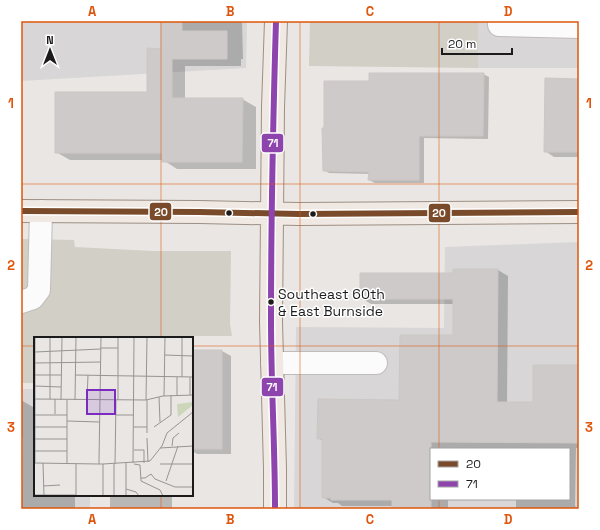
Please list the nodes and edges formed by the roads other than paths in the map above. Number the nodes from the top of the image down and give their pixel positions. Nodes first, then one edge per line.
1 (276, 21) edge
2 (499, 25) dead end
3 (579, 27) edge
4 (31, 211) edge
5 (579, 212) edge
6 (272, 214) junction
7 (21, 302) edge
8 (272, 363) junction
9 (376, 363) dead end
10 (275, 509) edge

1 - 6 main road
2 - 3 lane
4 - 6 main road
4 - 7 lane
5 - 6 main road
6 - 8 main road
8 - 9 lane
8 - 10 main road

